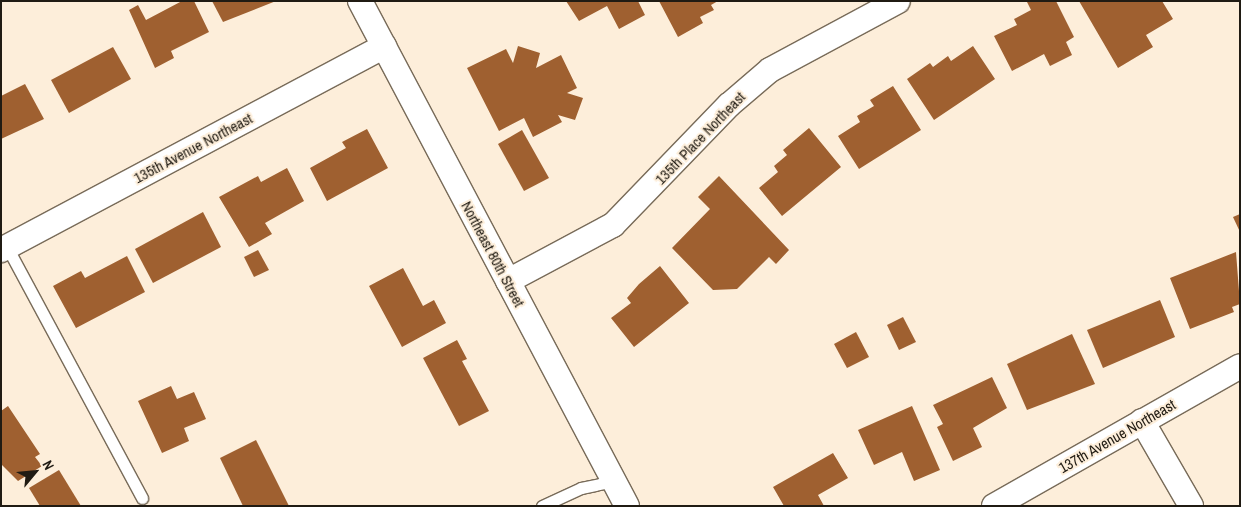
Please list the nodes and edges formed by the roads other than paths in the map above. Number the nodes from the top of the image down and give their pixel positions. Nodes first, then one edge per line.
1 (360, 1) edge
2 (898, 1) edge
3 (384, 46) junction
4 (4, 248) edge
5 (508, 281) junction
6 (1240, 366) edge
7 (1142, 421) junction
8 (614, 481) junction
9 (142, 498) dead end
10 (542, 506) edge
11 (627, 506) edge
12 (994, 506) edge
13 (1191, 506) edge

1 - 3 street, Northeast 80th Street
2 - 5 street, 135th Place Northeast
3 - 4 street, 135th Avenue Northeast
3 - 5 street, Northeast 80th Street
4 - 9 lane
5 - 8 street, Northeast 80th Street
6 - 7 street, 137th Avenue Northeast
7 - 12 street, 137th Avenue Northeast
7 - 13 street
8 - 10 lane
8 - 11 street, Northeast 80th Street

